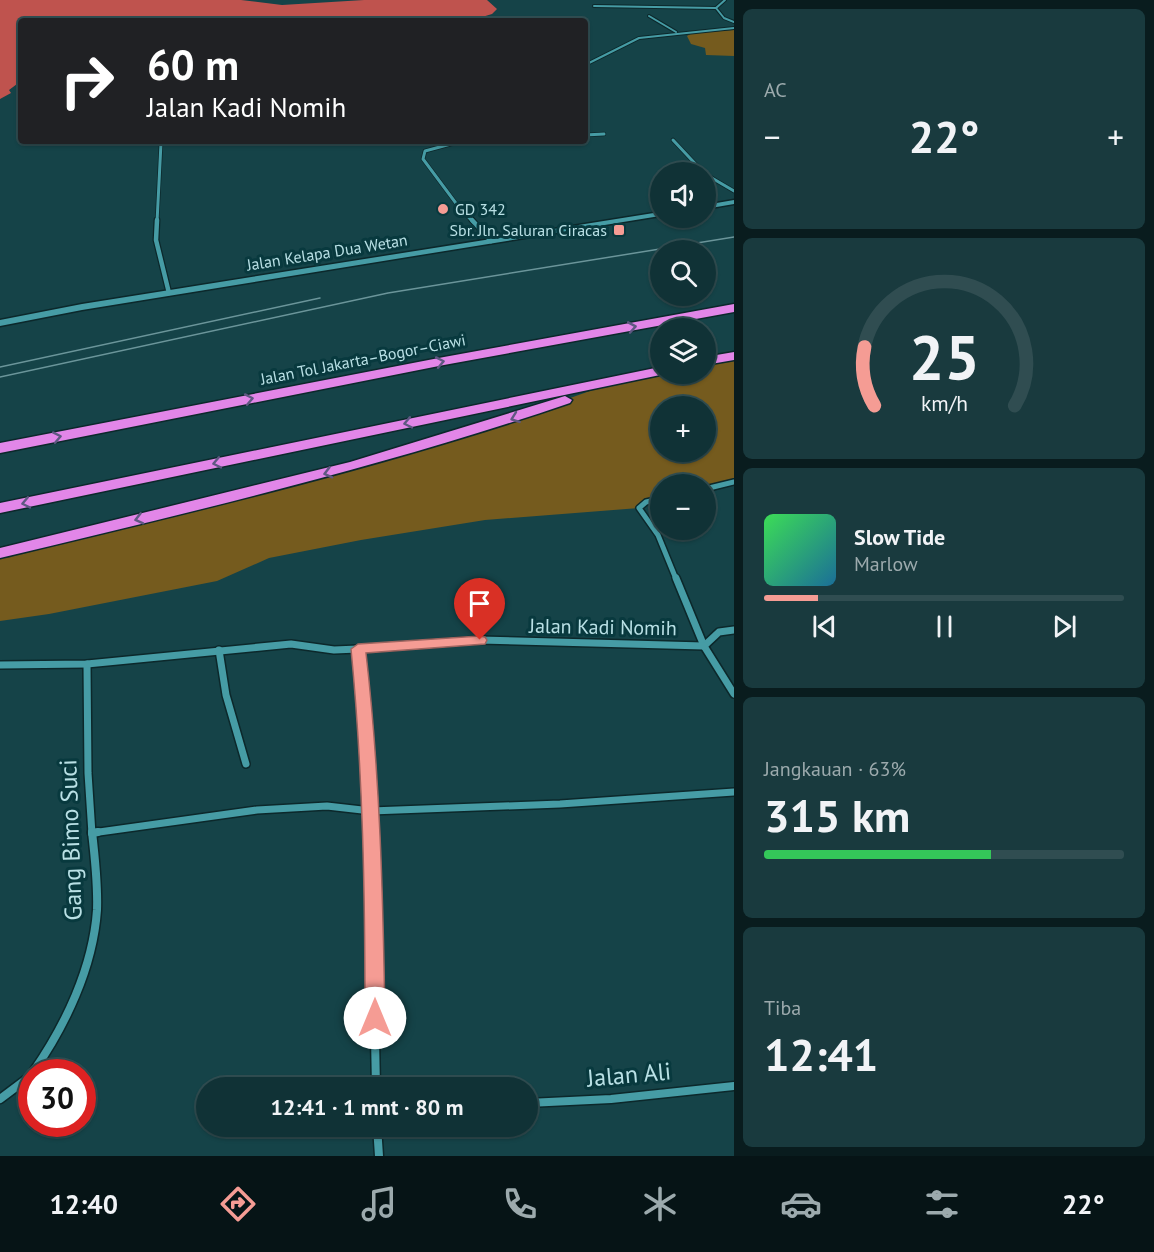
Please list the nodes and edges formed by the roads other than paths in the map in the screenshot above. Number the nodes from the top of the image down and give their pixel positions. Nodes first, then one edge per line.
1 (725, 0) edge
2 (594, 6) dead end
3 (716, 8) junction
4 (649, 16) dead end
5 (734, 22) edge
6 (734, 28) edge
7 (676, 33) junction
8 (588, 63) edge
9 (604, 134) dead end
10 (588, 135) edge
11 (673, 140) dead end
12 (161, 144) edge
13 (451, 144) edge
14 (694, 162) edge
15 (716, 180) edge
16 (734, 190) edge
17 (734, 202) edge
18 (716, 205) edge
19 (650, 216) edge
20 (491, 242) junction
21 (169, 293) junction
22 (734, 308) edge
23 (0, 323) edge
24 (734, 356) edge
25 (716, 360) edge
26 (650, 372) edge
27 (629, 377) junction
28 (0, 448) edge
29 (734, 482) edge
30 (716, 486) edge
31 (650, 501) edge
32 (0, 508) edge
33 (650, 524) edge
34 (660, 540) edge
35 (0, 553) edge
36 (734, 630) edge
37 (704, 646) junction
38 (358, 649) junction
39 (219, 650) junction
40 (87, 664) junction
41 (0, 665) edge
42 (734, 694) edge
43 (246, 764) dead end
44 (734, 792) edge
45 (370, 811) junction
46 (92, 833) junction
47 (42, 1059) edge
48 (376, 1077) edge
49 (18, 1085) edge
50 (734, 1086) edge
51 (0, 1099) edge
52 (538, 1103) edge
53 (377, 1137) edge
54 (378, 1156) edge

1 - 3 street
2 - 3 street
3 - 5 street
4 - 7 street
6 - 7 street
7 - 8 street
9 - 10 street
11 - 14 street
12 - 21 street
13 - 20 street
15 - 16 street
17 - 18 street
19 - 20 street, Jalan Kelapa Dua Wetan
20 - 21 street, Jalan Kelapa Dua Wetan
21 - 23 street, Jalan Kelapa Dua Wetan
28 -> 22 highway, Jalan Tol Jakarta–Bogor–Ciawi
24 - 25 highway
26 - 27 highway
27 -> 32 highway
27 -> 35 highway
29 - 30 street
31 - 33 street
34 - 37 street
36 - 37 street
37 - 38 street, Jalan Kadi Nomih
37 - 42 street
38 - 39 street, Jalan Kadi Nomih
38 - 45 street
39 - 40 street, Jalan Kadi Nomih
39 - 43 street
40 - 41 street, Jalan Kadi Nomih
40 - 46 street, Gang Bimo Suci
44 - 45 street
45 - 46 street
45 - 48 street
46 - 47 street, Gang Bimo Suci
49 - 51 street, Gang Bimo Suci
50 - 52 street, Jalan Ali
53 - 54 street

